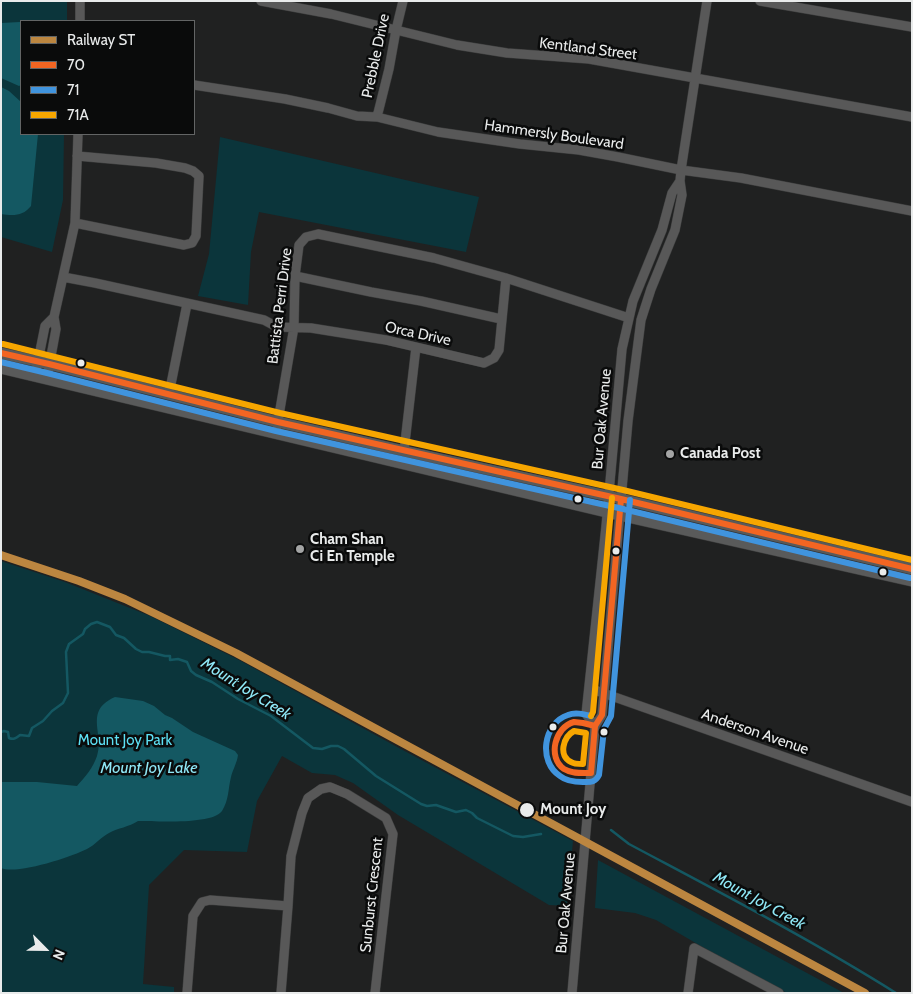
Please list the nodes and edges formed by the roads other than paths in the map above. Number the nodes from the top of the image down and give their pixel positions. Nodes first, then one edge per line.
1 (80, 1) edge
2 (261, 1) edge
3 (403, 1) edge
4 (707, 1) edge
5 (760, 1) edge
6 (80, 20) edge
7 (912, 27) edge
8 (396, 30) junction
9 (695, 78) junction
10 (195, 85) edge
11 (377, 117) junction
12 (912, 117) edge
13 (78, 135) edge
14 (77, 156) junction
15 (681, 170) junction
16 (680, 181) junction
17 (912, 211) edge
18 (75, 223) junction
19 (295, 276) junction
20 (63, 277) junction
21 (506, 278) junction
22 (187, 304) junction
23 (630, 318) junction
24 (502, 319) junction
25 (294, 327) junction
26 (416, 348) junction
27 (1, 353) edge
28 (43, 363) junction
29 (1, 368) edge
30 (41, 377) junction
31 (167, 394) junction
32 (278, 422) junction
33 (275, 433) junction
34 (404, 451) junction
35 (609, 497) junction
36 (621, 499) junction
37 (607, 513) junction
38 (619, 515) junction
39 (912, 569) edge
40 (912, 581) edge
41 (589, 688) junction
42 (604, 694) junction
43 (595, 726) junction
44 (912, 802) edge
45 (288, 906) junction
46 (187, 993) edge
47 (281, 993) edge
48 (375, 993) edge
49 (572, 993) edge
50 (688, 993) edge
51 (779, 993) edge

1 - 6 street
2 - 8 street, Kentland Street
3 - 8 street, Prebble Drive
4 - 9 street, Bur Oak Avenue
5 - 7 street
8 - 9 street, Kentland Street
8 - 11 street, Prebble Drive
9 - 12 street, Kentland Street
9 - 15 street, Bur Oak Avenue
10 - 11 street, Hammersly Boulevard
11 - 15 street, Hammersly Boulevard
13 - 14 street
14 - 18 street
14 - 18 street
15 - 16 street, Bur Oak Avenue
15 - 17 street, Hammersly Boulevard
16 - 23 street, Bur Oak Avenue
16 - 36 street, Bur Oak Avenue
18 - 20 street
19 - 21 street, Battista Perri Drive
19 - 24 street
19 - 25 street, Battista Perri Drive
20 - 22 street, Orca Drive
20 - 28 street
21 - 23 street, Battista Perri Drive
21 - 24 street
22 - 25 street, Orca Drive
22 - 31 street
23 - 35 street, Bur Oak Avenue
24 - 26 street, Orca Drive
25 - 26 street, Orca Drive
25 - 32 street, Battista Perri Drive
26 - 34 street
27 - 28 main road
28 - 30 street
28 - 31 main road
29 - 30 main road
30 - 33 main road
31 - 32 main road
32 - 33 street, Battista Perri Drive
32 - 34 main road
33 - 37 main road
34 - 35 main road
35 - 36 main road
35 - 37 street, Bur Oak Avenue
36 - 38 street, Bur Oak Avenue
36 - 39 main road
37 - 38 main road
37 - 41 street, Bur Oak Avenue
38 - 40 main road
38 - 42 street, Bur Oak Avenue
41 - 42 street, Anderson Avenue
41 - 43 street, Bur Oak Avenue
42 - 43 street, Bur Oak Avenue
42 - 44 street, Anderson Avenue
43 - 49 street, Bur Oak Avenue
45 - 46 street
45 - 47 street, Sunburst Crescent
45 - 48 street, Sunburst Crescent
50 - 51 street

